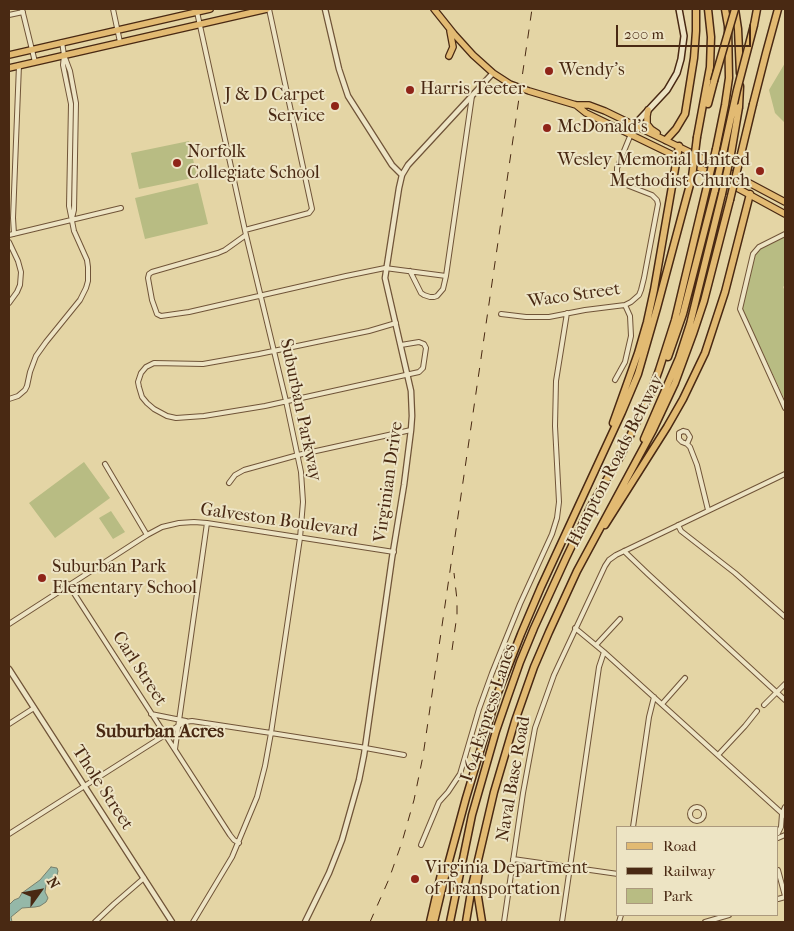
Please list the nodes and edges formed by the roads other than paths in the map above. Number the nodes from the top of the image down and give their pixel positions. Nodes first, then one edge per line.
1 (113, 9) edge
2 (210, 9) edge
3 (268, 9) edge
4 (325, 9) edge
5 (434, 9) edge
6 (679, 9) edge
7 (696, 9) edge
8 (708, 9) edge
9 (724, 9) edge
10 (735, 9) edge
11 (757, 9) edge
12 (779, 9) edge
13 (23, 10) edge
14 (197, 12) junction
15 (9, 15) edge
16 (200, 24) junction
17 (450, 29) junction
18 (118, 30) junction
19 (62, 42) junction
20 (120, 42) junction
21 (32, 49) junction
22 (9, 55) edge
23 (64, 55) junction
24 (449, 56) dead end
25 (35, 62) junction
26 (18, 65) junction
27 (9, 68) edge
28 (493, 73) junction
29 (473, 94) junction
30 (576, 105) junction
31 (648, 110) junction
32 (635, 126) junction
33 (631, 134) junction
34 (699, 139) junction
35 (666, 140) junction
36 (679, 146) junction
37 (677, 156) junction
38 (402, 175) junction
39 (747, 182) junction
40 (750, 194) junction
41 (785, 202) edge
42 (121, 208) dead end
43 (785, 214) edge
44 (72, 220) junction
45 (245, 230) junction
46 (11, 234) edge
47 (785, 234) edge
48 (246, 235) junction
49 (9, 242) edge
50 (387, 268) junction
51 (410, 271) junction
52 (446, 276) junction
53 (260, 295) junction
54 (9, 303) edge
55 (625, 305) junction
56 (567, 313) junction
57 (501, 314) dead end
58 (396, 323) junction
59 (401, 345) junction
60 (274, 351) junction
61 (408, 376) junction
62 (615, 380) dead end
63 (9, 399) edge
64 (286, 401) junction
65 (785, 408) edge
66 (411, 430) junction
67 (687, 444) dead end
68 (605, 450) junction
69 (298, 455) junction
70 (637, 459) junction
71 (105, 464) dead end
72 (785, 474) edge
73 (230, 483) dead end
74 (708, 510) junction
75 (584, 522) junction
76 (207, 523) junction
77 (678, 525) junction
78 (147, 535) junction
79 (300, 538) junction
80 (624, 551) junction
81 (394, 552) junction
82 (68, 584) junction
83 (785, 617) edge
84 (620, 619) dead end
85 (9, 624) edge
86 (575, 628) junction
87 (548, 632) junction
88 (596, 645) junction
89 (604, 652) junction
90 (9, 669) edge
91 (685, 678) dead end
92 (785, 684) edge
93 (777, 692) junction
94 (654, 697) junction
95 (785, 700) edge
96 (662, 704) junction
97 (764, 705) dead end
98 (34, 708) junction
99 (757, 712) dead end
100 (151, 714) junction
101 (178, 719) junction
102 (190, 721) junction
103 (9, 724) edge
104 (177, 726) junction
105 (271, 733) junction
106 (165, 735) junction
107 (365, 748) junction
108 (174, 750) junction
109 (404, 755) dead end
110 (718, 755) junction
111 (84, 786) junction
112 (466, 798) junction
113 (785, 807) edge
114 (784, 815) edge
115 (700, 822) junction
116 (633, 826) edge
117 (702, 826) edge
118 (485, 827) junction
119 (779, 830) edge
120 (9, 834) edge
121 (238, 842) junction
122 (421, 844) dead end
123 (513, 859) junction
124 (570, 867) junction
125 (616, 874) edge
126 (779, 874) edge
127 (144, 878) junction
128 (785, 896) edge
129 (726, 916) edge
130 (95, 922) edge
131 (172, 922) edge
132 (193, 922) edge
133 (305, 922) edge
134 (430, 922) edge
135 (434, 922) edge
136 (450, 922) edge
137 (466, 922) edge
138 (482, 922) edge
139 (504, 922) edge
140 (562, 922) edge
141 (705, 922) edge

1 - 18 street
2 - 14 main road
3 - 16 main road
3 - 45 street
4 - 38 street
5 - 17 main road
6 - 31 main road
7 - 35 highway
8 - 34 highway
9 - 75 highway, bridge
10 - 34 highway, bridge
10 - 70 highway, bridge
11 - 75 highway, bridge
12 - 70 highway, Hampton Roads Beltway, bridge
13 - 15 street
13 - 21 street
14 - 16 street, Suburban Parkway
14 - 18 main road
16 - 20 main road
16 - 45 street, Suburban Parkway
17 - 24 main road
17 - 28 main road
18 - 19 main road
18 - 20 street
19 - 21 main road
19 - 23 street
20 - 23 main road
21 - 22 main road
21 - 25 street
23 - 25 main road
23 - 44 street
25 - 26 main road
26 - 27 main road
26 - 46 street
28 - 29 street, Virginian Drive
28 - 30 main road
29 - 38 street, Virginian Drive
29 - 52 street
30 - 32 main road
30 - 33 main road
31 - 32 main road
31 - 35 main road
32 - 33 main road
32 - 35 main road
33 - 37 main road
33 - 55 street, Waco Street
34 - 68 highway, Hampton Roads Beltway, bridge
35 - 36 main road
36 - 37 highway
36 - 39 main road
37 - 40 main road
37 - 68 highway
38 - 50 street, Virginian Drive
39 - 40 main road
39 - 41 main road
40 - 43 main road
40 - 87 highway
42 - 44 street
44 - 46 street
44 - 63 street
45 - 48 street, Suburban Parkway
47 - 65 street
48 - 53 street, Suburban Parkway
48 - 53 street
49 - 54 street
50 - 51 street
50 - 53 street
50 - 58 street, Virginian Drive
51 - 52 street
51 - 52 street
53 - 60 street, Suburban Parkway
55 - 56 street, Waco Street
55 - 62 street
56 - 57 street, Waco Street
56 - 122 street
58 - 59 street, Virginian Drive
58 - 60 street
59 - 61 street, Virginian Drive
59 - 61 street
60 - 64 street, Suburban Parkway
60 - 64 street
61 - 64 street
61 - 66 street, Virginian Drive
64 - 69 street, Suburban Parkway
66 - 69 street
66 - 81 street, Virginian Drive
67 - 74 street
68 - 112 highway, Hampton Roads Beltway
69 - 73 street
69 - 79 street, Suburban Parkway
70 - 87 highway, Hampton Roads Beltway
71 - 78 street
72 - 74 street
74 - 77 street
75 - 136 highway, I 64 Express Lanes
76 - 78 street, Galveston Boulevard
76 - 79 street, Galveston Boulevard
76 - 101 street
77 - 80 street
77 - 83 street
78 - 82 street, Galveston Boulevard
79 - 81 street, Galveston Boulevard
79 - 105 street, Suburban Parkway
80 - 86 street, Naval Base Road
80 - 93 street
81 - 107 street, Virginian Drive
82 - 85 street, Galveston Boulevard
82 - 100 street, Carl Street
84 - 88 street
86 - 88 street
86 - 123 street, Naval Base Road
87 - 118 highway, Hampton Roads Beltway
88 - 89 street
89 - 94 street
89 - 124 street
90 - 98 street, Thole Street
91 - 96 street
92 - 93 street
93 - 95 street
93 - 97 street
94 - 96 street
94 - 116 street
96 - 110 street
98 - 103 street
98 - 111 street, Thole Street
99 - 110 street
100 - 101 street
100 - 106 street, Carl Street
101 - 102 street
101 - 104 street
102 - 104 street
102 - 105 street
104 - 106 street
104 - 108 street
105 - 107 street
105 - 121 street, Suburban Parkway
106 - 108 street, Carl Street
106 - 111 street
107 - 109 street
107 - 133 street, Virginian Drive
108 - 121 street, Carl Street
110 - 114 street
111 - 120 street
111 - 127 street, Thole Street
112 - 134 highway
112 - 135 highway, Hampton Roads Beltway
113 - 114 street
114 - 119 street
115 - 115 street
115 - 117 street
118 - 137 highway, Hampton Roads Beltway
118 - 138 highway
121 - 132 street, Suburban Parkway
123 - 124 street
123 - 139 street, Naval Base Road
124 - 125 street
124 - 140 street
126 - 128 street
127 - 130 street
127 - 131 street, Thole Street
129 - 141 street

